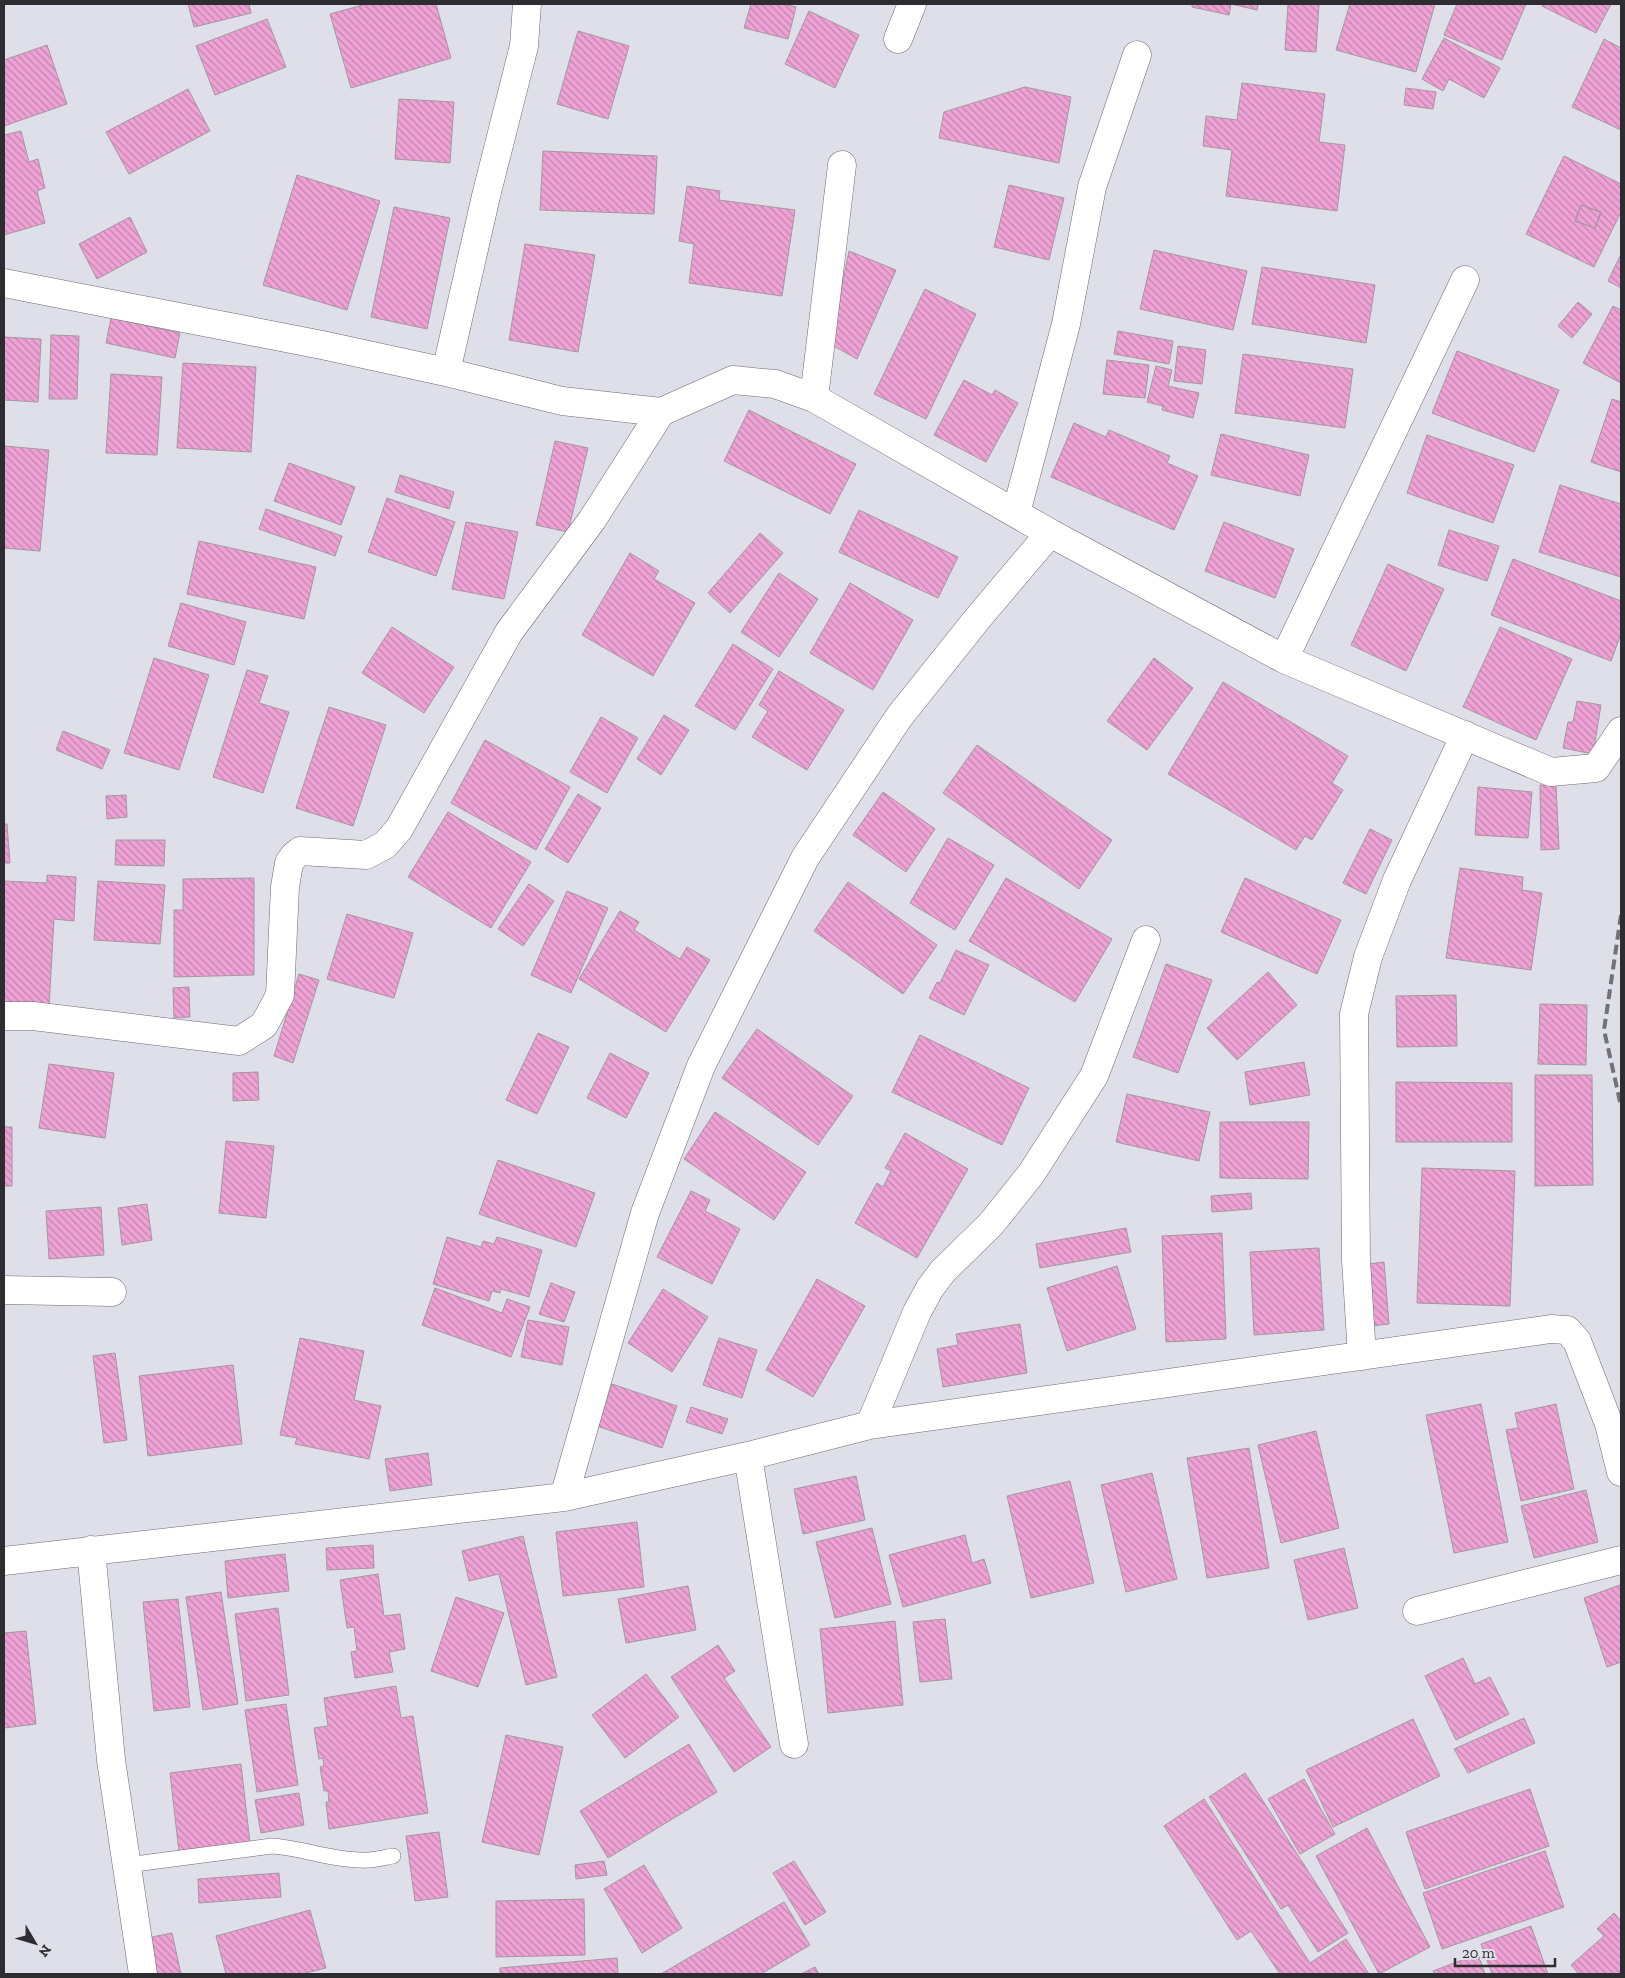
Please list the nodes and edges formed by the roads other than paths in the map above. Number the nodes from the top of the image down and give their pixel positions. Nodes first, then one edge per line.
1 (527, 4) edge
2 (912, 4) edge
3 (898, 39) dead end
4 (1137, 55) dead end
5 (842, 165) dead end
6 (1464, 280) dead end
7 (4, 283) edge
8 (446, 372) junction
9 (814, 398) junction
10 (661, 412) junction
11 (1016, 513) junction
12 (1050, 533) junction
13 (1284, 659) junction
14 (1621, 731) edge
15 (1465, 735) junction
16 (1146, 940) dead end
17 (4, 1016) edge
18 (4, 1290) edge
19 (112, 1292) dead end
20 (1362, 1356) junction
21 (870, 1425) junction
22 (748, 1456) junction
23 (1621, 1472) edge
24 (564, 1497) junction
25 (91, 1550) junction
26 (1621, 1560) edge
27 (4, 1561) edge
28 (1417, 1611) dead end
29 (794, 1744) dead end
30 (393, 1856) dead end
31 (127, 1865) junction
32 (143, 1974) edge

1 - 8 street
2 - 3 street
4 - 11 street
5 - 9 street
6 - 13 street
7 - 8 street
8 - 10 street
9 - 10 street
9 - 11 street
10 - 17 street
11 - 12 street
12 - 13 street
12 - 24 street
13 - 15 street
14 - 15 street
15 - 20 street
16 - 21 street
18 - 19 street
20 - 21 street
20 - 23 street
21 - 22 street
22 - 24 street
22 - 29 street
24 - 25 street
25 - 27 street
25 - 31 street
26 - 28 street
30 - 31 lane
31 - 32 street

